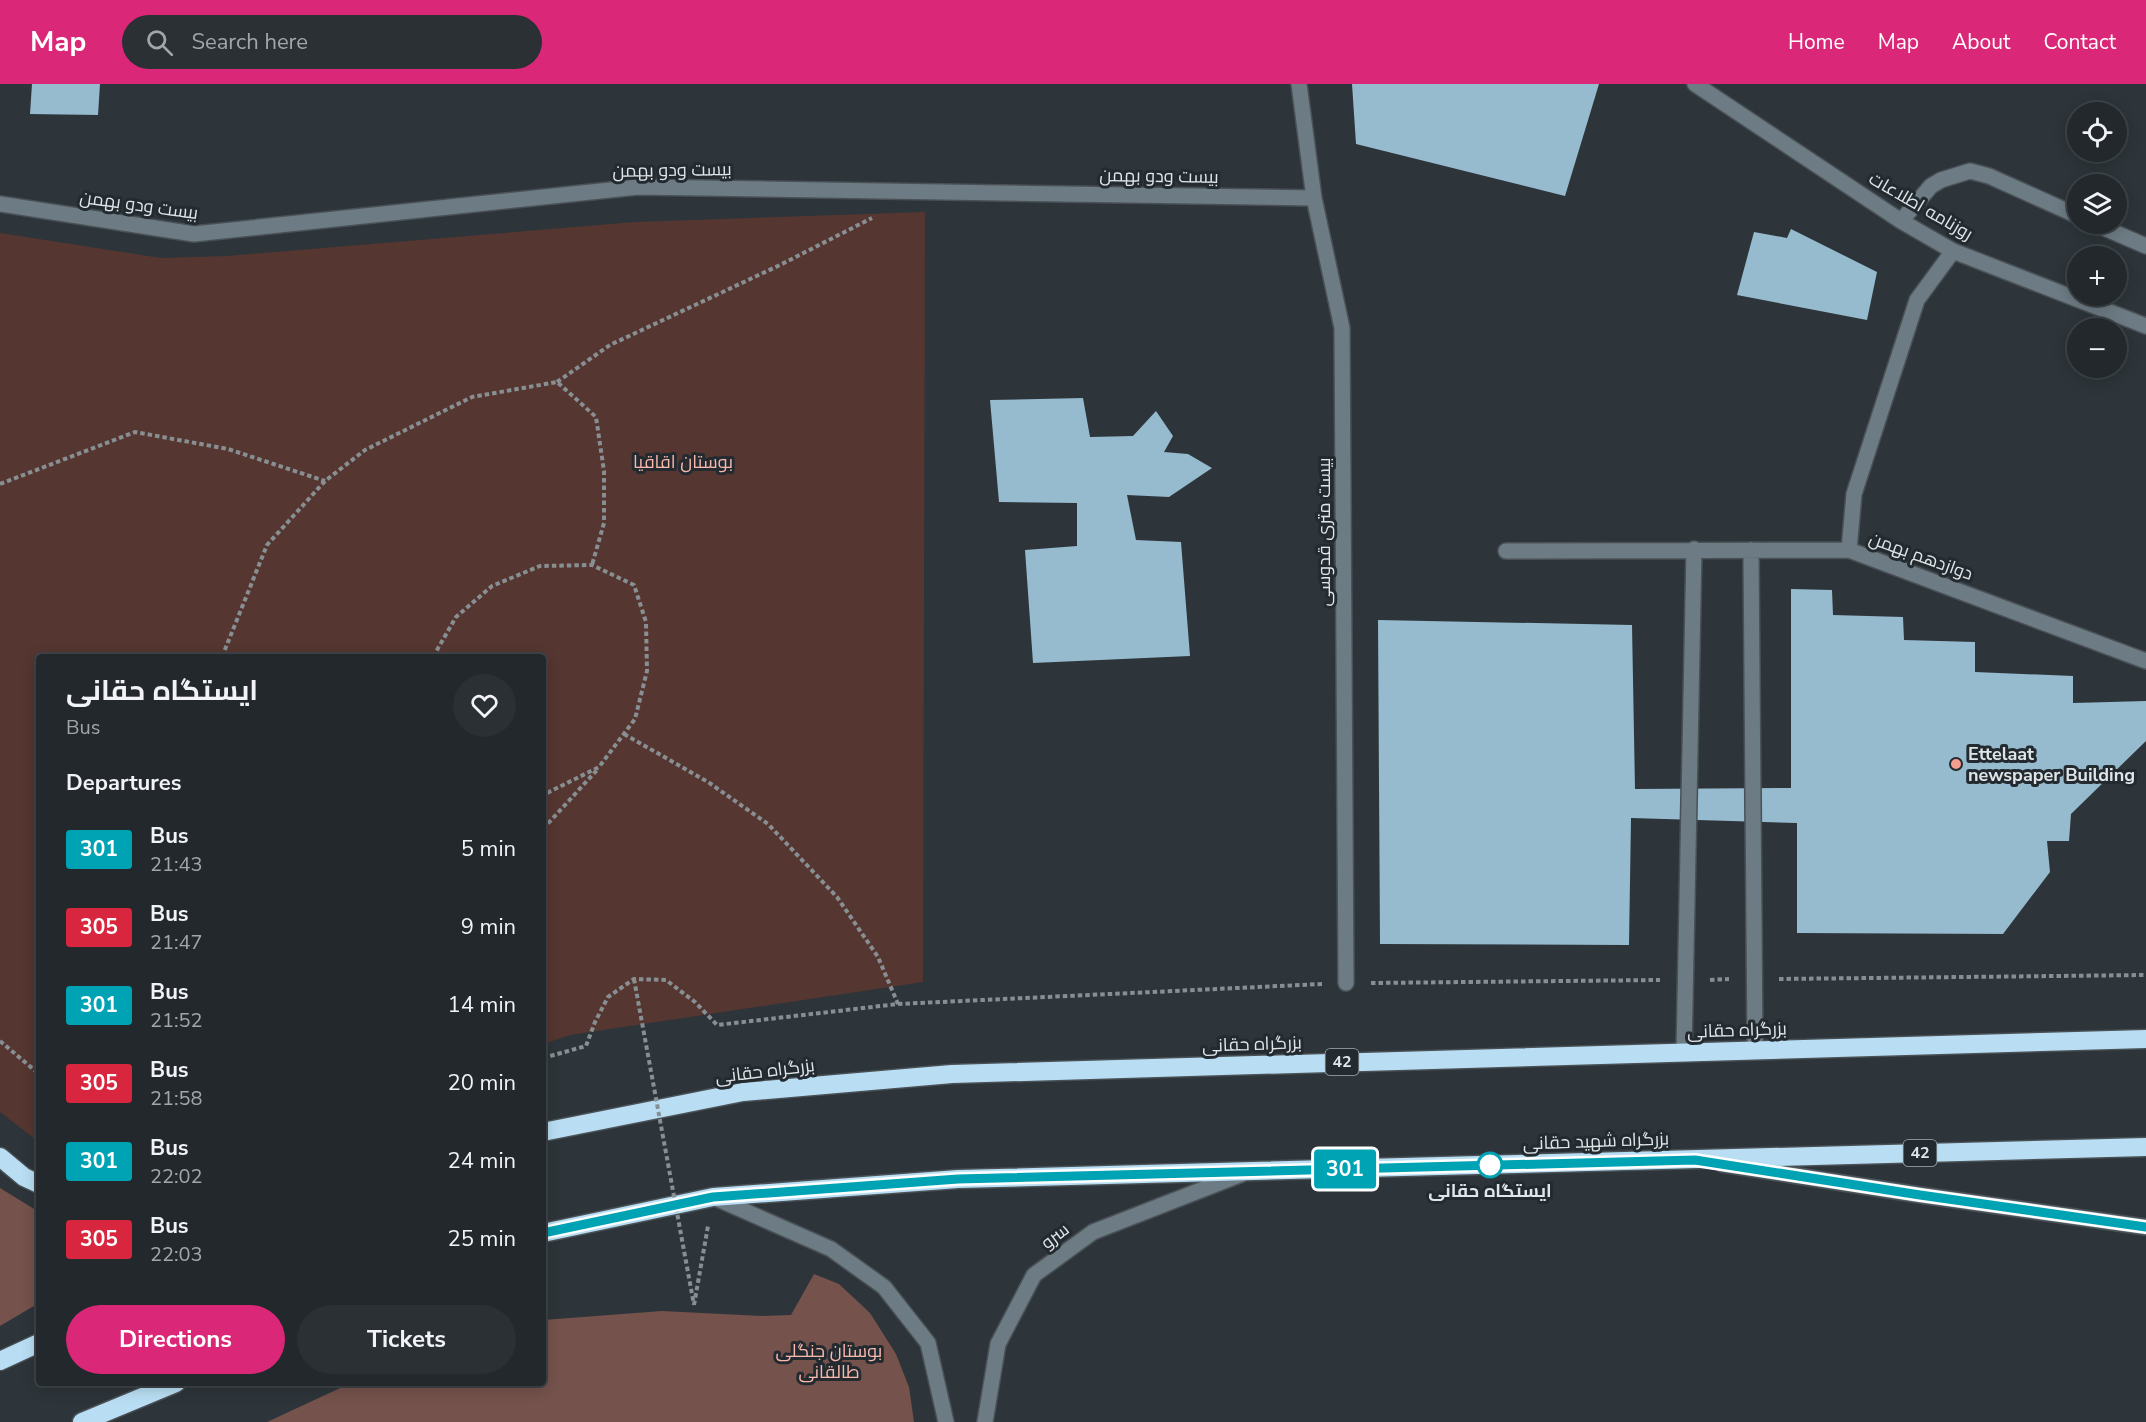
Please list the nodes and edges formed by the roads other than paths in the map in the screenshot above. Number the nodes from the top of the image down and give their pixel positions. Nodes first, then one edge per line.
1 (1299, 84) edge
2 (1695, 84) edge
3 (1314, 198) junction
4 (0, 204) edge
5 (2067, 211) edge
6 (1901, 221) junction
7 (2118, 234) edge
8 (2146, 246) edge
9 (1953, 251) junction
10 (2146, 326) edge
11 (1694, 549) junction
12 (1751, 550) junction
13 (1848, 550) junction
14 (1506, 551) dead end
15 (2146, 661) edge
16 (1346, 983) road end
17 (2146, 1039) edge
18 (1755, 1050) junction
19 (1684, 1052) junction
20 (546, 1131) edge
21 (2146, 1147) edge
22 (0, 1157) edge
23 (1695, 1160) junction
24 (1246, 1172) junction
25 (36, 1183) edge
26 (713, 1197) junction
27 (2146, 1227) edge
28 (546, 1232) edge
29 (36, 1344) edge
30 (0, 1361) edge
31 (169, 1386) edge
32 (82, 1422) edge
33 (945, 1422) edge
34 (985, 1422) edge

1 - 3 street, بیست متری قدوسی
2 - 6 street, روزنامه اطلاعات
3 - 4 street, بیست ودو بهمن
3 - 16 street, بیست متری قدوسی
5 - 6 street
6 - 9 street, روزنامه اطلاعات
7 - 8 street
9 - 10 street, روزنامه اطلاعات
9 - 13 street, دوازدهم بهمن
11 - 12 street
11 - 14 street
11 - 19 street
12 - 13 street
12 - 18 street
13 - 15 street, دوازدهم بهمن
17 - 18 highway, بزرگراه حقانی / 42
18 - 19 highway, بزرگراه حقانی / 42
19 - 20 highway, بزرگراه حقانی / 42
21 - 23 highway, 42
22 - 25 highway
23 - 24 highway, بزرگراه شهید حقانی / 42
23 - 27 street
24 - 26 highway, 42
24 - 34 street, سرو
26 - 28 highway, 42
26 - 33 street
29 - 30 highway
31 - 32 highway

